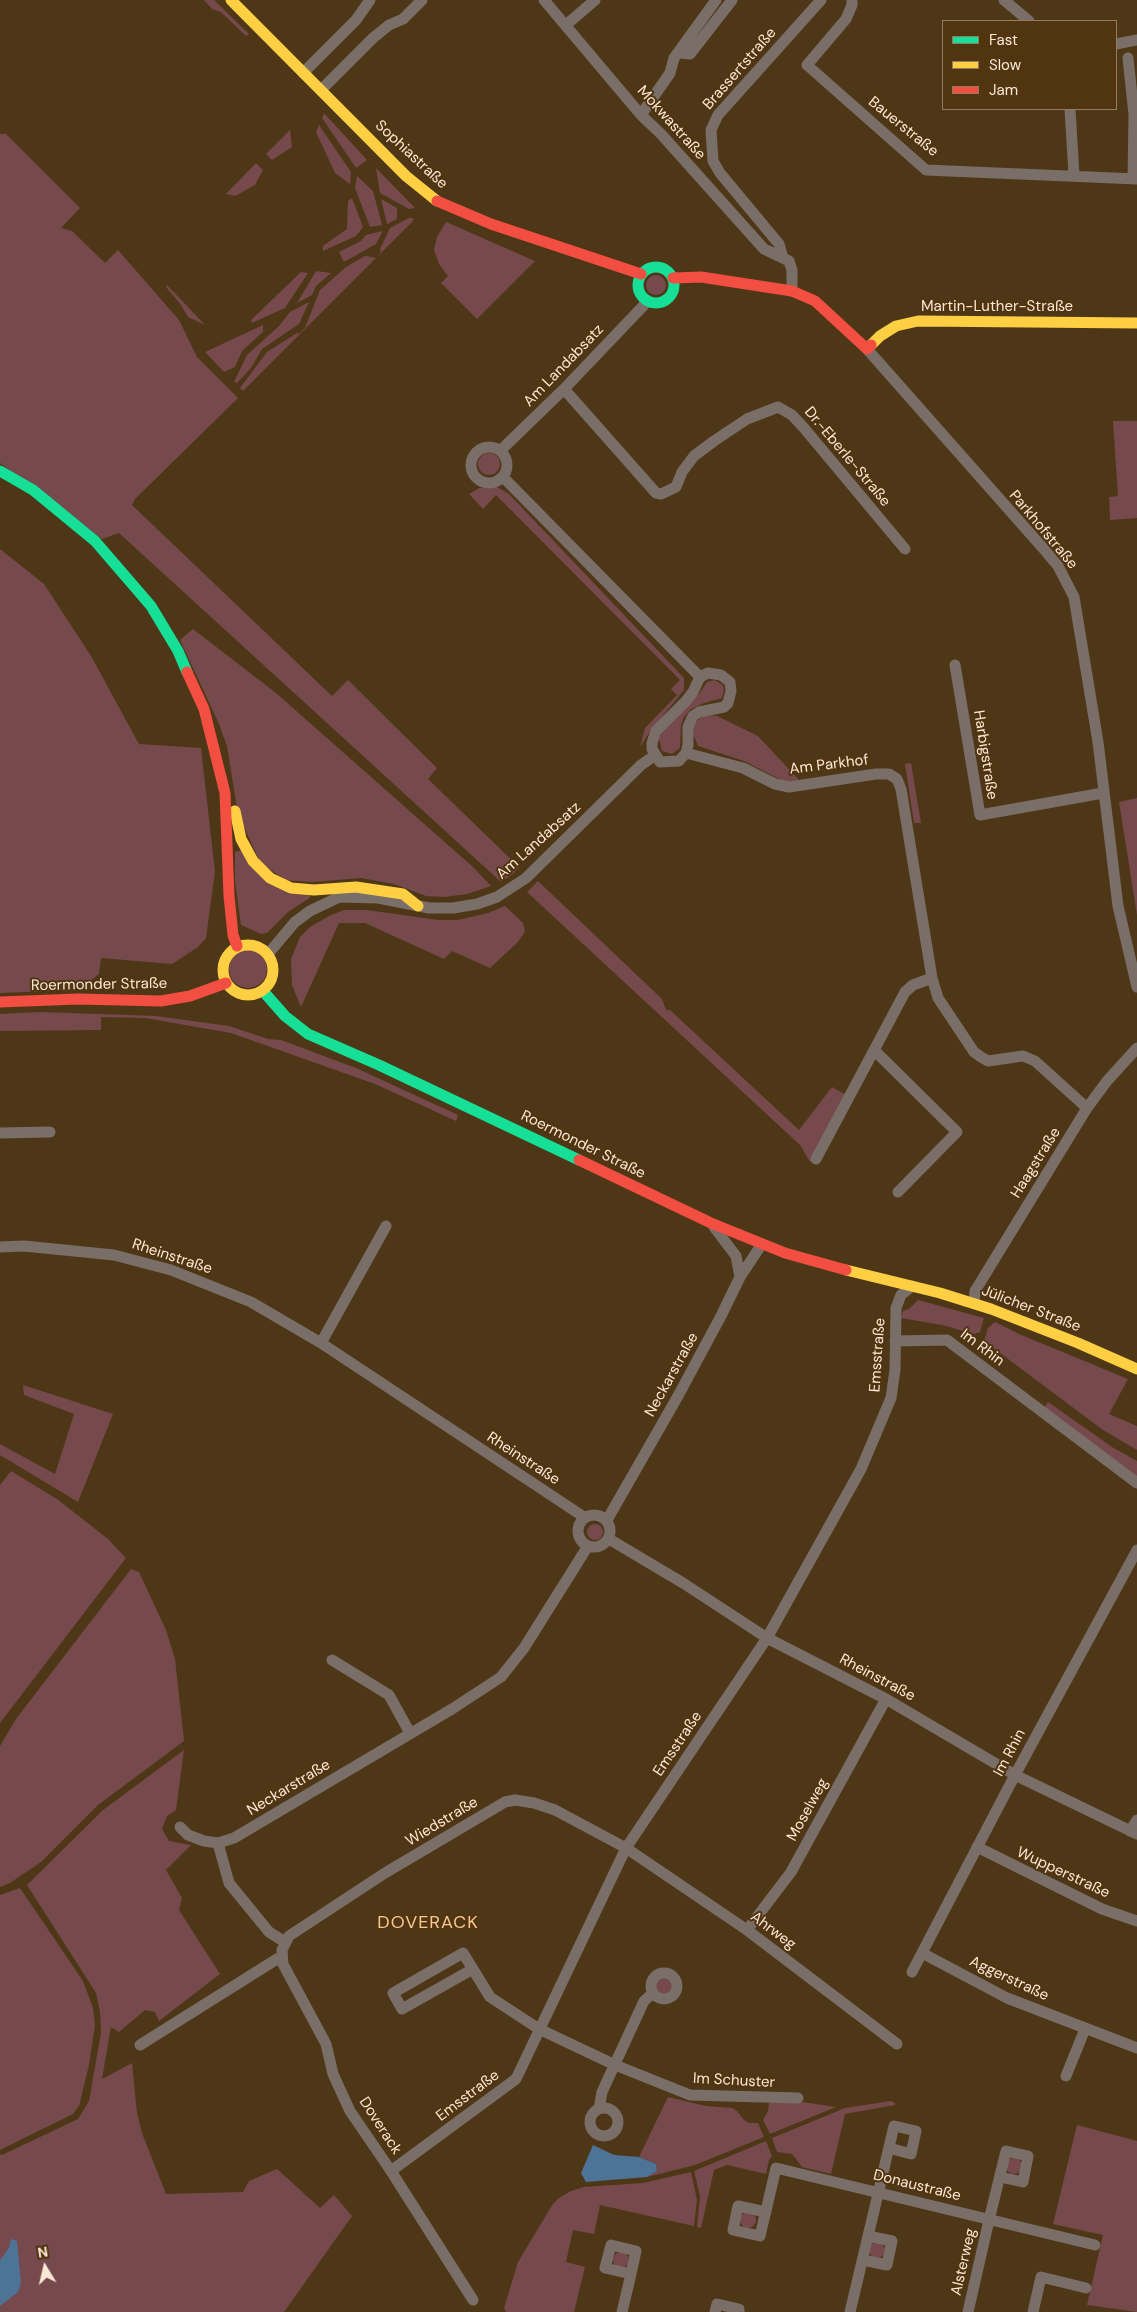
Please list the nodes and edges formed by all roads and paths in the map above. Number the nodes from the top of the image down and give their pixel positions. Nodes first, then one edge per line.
1 (231, 0) edge
2 (370, 0) edge
3 (422, 0) edge
4 (544, 0) edge
5 (595, 0) edge
6 (716, 0) edge
7 (732, 0) edge
8 (821, 0) edge
9 (852, 0) edge
10 (1004, 0) edge
11 (1027, 20) edge
12 (566, 25) junction
13 (1137, 40) edge
14 (1117, 44) edge
15 (678, 53) junction
16 (1128, 58) dead end
17 (303, 73) junction
18 (321, 90) junction
19 (1070, 110) edge
20 (641, 115) junction
21 (1074, 175) junction
22 (1135, 179) edge
23 (783, 258) junction
24 (641, 274) junction
25 (673, 278) junction
26 (792, 291) junction
27 (647, 302) junction
28 (1137, 323) edge
29 (867, 349) junction
30 (564, 389) junction
31 (501, 450) junction
32 (0, 471) edge
33 (503, 477) junction
34 (905, 549) dead end
35 (955, 665) dead end
36 (700, 677) junction
37 (204, 709) junction
38 (686, 753) junction
39 (654, 756) junction
40 (1103, 793) junction
41 (418, 906) junction
42 (237, 946) junction
43 (268, 954) junction
44 (932, 978) junction
45 (226, 982) junction
46 (1137, 988) edge
47 (262, 991) junction
48 (0, 1002) edge
49 (1137, 1048) edge
50 (874, 1050) junction
51 (1087, 1108) junction
52 (50, 1132) dead end
53 (0, 1133) edge
54 (816, 1159) dead end
55 (898, 1192) dead end
56 (710, 1222) junction
57 (386, 1226) dead end
58 (762, 1244) junction
59 (0, 1247) edge
60 (740, 1277) junction
61 (912, 1286) junction
62 (974, 1303) junction
63 (895, 1341) junction
64 (321, 1344) junction
65 (1137, 1369) edge
66 (1137, 1483) edge
67 (584, 1517) junction
68 (607, 1520) junction
69 (609, 1539) junction
70 (588, 1546) junction
71 (1137, 1550) edge
72 (767, 1638) junction
73 (332, 1660) dead end
74 (886, 1698) junction
75 (410, 1733) junction
76 (1015, 1775) junction
77 (1137, 1820) edge
78 (180, 1827) dead end
79 (1134, 1832) edge
80 (218, 1842) junction
81 (977, 1847) junction
82 (626, 1848) junction
83 (1137, 1921) edge
84 (747, 1930) junction
85 (285, 1942) junction
86 (922, 1953) junction
87 (282, 1958) junction
88 (473, 1969) junction
89 (912, 1972) dead end
90 (653, 1993) dead end
91 (1085, 2029) junction
92 (539, 2030) junction
93 (897, 2044) dead end
94 (140, 2045) dead end
95 (1137, 2047) edge
96 (615, 2065) junction
97 (1066, 2076) dead end
98 (798, 2098) dead end
99 (599, 2109) dead end
100 (889, 2148) dead end
101 (392, 2171) junction
102 (1000, 2176) dead end
103 (878, 2194) junction
104 (766, 2212) dead end
105 (990, 2220) junction
106 (868, 2236) junction
107 (1095, 2245) dead end
108 (863, 2260) junction
109 (631, 2274) dead end
110 (1086, 2288) dead end
111 (473, 2300) dead end
112 (622, 2312) edge
113 (715, 2312) edge
114 (739, 2312) edge
115 (850, 2312) edge
116 (968, 2312) edge
117 (1033, 2312) edge

1 - 17 main road, Sophiastraße
2 - 17 street
3 - 18 street
4 - 12 street, Mokwastraße
5 - 12 street
6 - 15 street
7 - 15 street
8 - 23 street, Brassertstraße
9 - 21 street, Bauerstraße
10 - 11 street
12 - 20 street, Mokwastraße
13 - 14 street
15 - 20 street
16 - 22 street
17 - 18 main road, Sophiastraße
18 - 24 main road, Sophiastraße
19 - 21 street
20 - 23 street, Mokwastraße
21 - 22 street, Bauerstraße
23 - 26 street, Brassertstraße
24 - 25 main road
24 - 27 main road
25 - 26 main road
25 - 27 main road
26 - 29 main road, Parkhofstraße
27 - 30 street, Am Landabsatz
28 - 29 main road, Martin-Luther-Straße
29 - 40 street, Parkhofstraße
30 - 31 street, Am Landabsatz
30 - 34 street, Dr.-Eberle-Straße
31 - 33 street
31 - 33 street
32 - 37 main road
33 - 36 street
35 - 40 street, Harbigstraße
36 - 38 street
36 - 39 street
37 - 41 main road
37 - 42 main road
38 - 39 street
38 - 44 street, Am Parkhof
39 - 41 street, Am Landabsatz
40 - 46 street, Parkhofstraße
41 - 43 street, Am Landabsatz
42 - 43 main road
42 - 45 main road
43 - 47 main road
44 - 50 street
44 - 51 street, Am Parkhof
45 - 47 main road
45 - 48 main road, Roermonder Straße
47 - 56 main road, Roermonder Straße
49 - 51 street, Haagstraße
50 - 54 street
50 - 55 street
51 - 62 street, Haagstraße
52 - 53 street
56 - 58 main road, Roermonder Straße
56 - 60 street
57 - 64 street
58 - 60 street, Neckarstraße
58 - 61 main road, Roermonder Straße
59 - 64 street, Rheinstraße
60 - 68 street, Neckarstraße
61 - 62 main road, Jülicher Straße
61 - 63 street, Emsstraße
62 - 65 main road, Jülicher Straße
63 - 66 street, Im Rhin
63 - 72 street, Emsstraße
64 - 67 street, Rheinstraße
67 - 68 street, Rheinstraße
67 - 70 street
68 - 69 street
69 - 70 street
69 - 72 street, Rheinstraße
70 - 75 street, Neckarstraße
71 - 76 street, Im Rhin
72 - 74 street, Rheinstraße
72 - 82 street, Emsstraße
73 - 75 street
74 - 76 street, Rheinstraße
74 - 84 street, Moselweg
75 - 80 street, Neckarstraße
76 - 79 street, Rheinstraße
76 - 81 street, Im Rhin
77 - 79 street
78 - 80 street
80 - 85 street
81 - 83 street, Wupperstraße
81 - 86 street, Im Rhin
82 - 84 street, Ahrweg
82 - 85 street, Wiedstraße
82 - 92 street, Emsstraße
84 - 93 street, Ahrweg
85 - 87 street
86 - 89 street, Im Rhin
86 - 91 street, Aggerstraße
87 - 94 street
87 - 101 street, Doverack
88 - 88 street, Im Schuster
88 - 92 street, Im Schuster
90 - 96 street
91 - 95 street, Aggerstraße
91 - 97 street
92 - 96 street, Im Schuster
92 - 101 street, Emsstraße
96 - 98 street, Im Schuster
96 - 99 street
100 - 103 street
101 - 111 street, Doverack
102 - 105 street, Alsterweg
103 - 104 street, Donaustraße
103 - 105 street, Donaustraße
103 - 106 street
105 - 107 street, Donaustraße
105 - 116 street, Alsterweg
106 - 108 street
106 - 108 street
108 - 115 street
109 - 112 street
110 - 117 street
113 - 114 street

